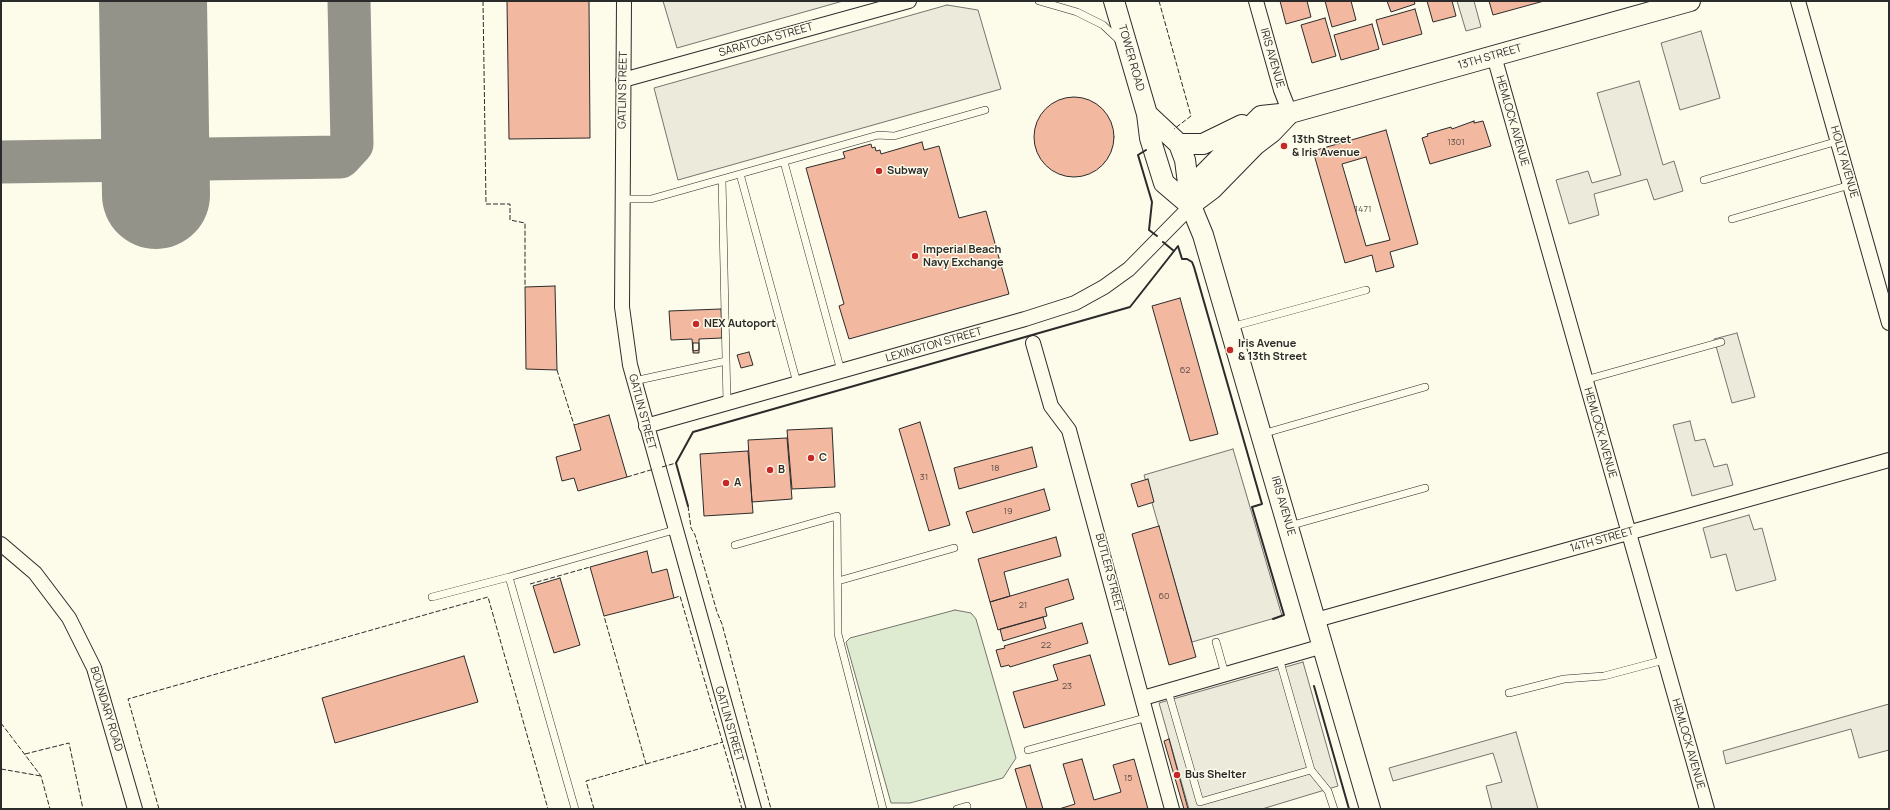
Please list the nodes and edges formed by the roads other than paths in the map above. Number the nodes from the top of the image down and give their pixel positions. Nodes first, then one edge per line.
1 (624, 1) edge
2 (909, 1) edge
3 (1039, 1) edge
4 (1114, 1) edge
5 (1256, 1) edge
6 (1690, 1) edge
7 (1798, 1) edge
8 (1128, 48) junction
9 (1494, 56) junction
10 (623, 80) junction
11 (985, 110) dead end
12 (1147, 114) junction
13 (1290, 114) junction
14 (1261, 116) junction
15 (1175, 141) junction
16 (1838, 142) junction
17 (784, 162) junction
18 (740, 174) junction
19 (722, 179) junction
20 (1704, 180) dead end
21 (1850, 184) junction
22 (622, 199) junction
23 (1191, 206) junction
24 (1732, 219) dead end
25 (1366, 290) dead end
26 (1889, 323) edge
27 (1230, 328) junction
28 (1721, 342) dead end
29 (1032, 343) dead end
30 (726, 361) junction
31 (841, 371) junction
32 (1585, 380) junction
33 (634, 381) junction
34 (797, 383) junction
35 (1424, 387) dead end
36 (726, 403) junction
37 (646, 426) junction
38 (1261, 434) junction
39 (1889, 460) edge
40 (1425, 488) dead end
41 (1289, 526) junction
42 (674, 530) junction
43 (1628, 533) junction
44 (1, 544) edge
45 (735, 545) dead end
46 (954, 548) dead end
47 (509, 577) junction
48 (838, 581) junction
49 (432, 597) dead end
50 (1316, 620) junction
51 (1216, 642) dead end
52 (1323, 646) junction
53 (1278, 658) junction
54 (1664, 660) junction
55 (1225, 674) junction
56 (1168, 691) junction
57 (1509, 693) dead end
58 (1143, 698) junction
59 (1148, 717) junction
60 (1028, 750) dead end
61 (1312, 770) junction
62 (135, 809) edge
63 (575, 809) edge
64 (754, 809) edge
65 (883, 809) edge
66 (957, 809) edge
67 (967, 809) edge
68 (1172, 809) edge
69 (1334, 809) edge
70 (1370, 809) edge
71 (1707, 809) edge

1 - 10 street, GATLIN STREET
2 - 10 street, SARATOGA STREET
3 - 8 lane
4 - 8 main road, TOWER ROAD
5 - 13 street, IRIS AVENUE
6 - 9 main road, 13TH STREET
7 - 16 street, HOLLY AVENUE
8 - 12 main road, TOWER ROAD
9 - 13 main road, 13TH STREET
9 - 32 street, HEMLOCK AVENUE
10 - 22 street, GATLIN STREET
11 - 17 lane
12 - 15 main road
12 - 23 main road, TOWER ROAD
13 - 14 main road, 13TH STREET
13 - 23 main road, 13TH STREET
14 - 15 main road
14 - 23 main road
15 - 23 main road
16 - 20 lane
16 - 21 street, HOLLY AVENUE
17 - 18 lane
17 - 31 lane
18 - 19 lane
18 - 34 lane
19 - 22 lane
19 - 30 lane
21 - 24 lane
21 - 26 street, HOLLY AVENUE
22 - 33 street, GATLIN STREET
23 - 27 main road, IRIS AVENUE
23 - 31 street, LEXINGTON STREET
25 - 27 lane
27 - 38 main road, IRIS AVENUE
28 - 32 lane
29 - 58 street, BUTLER STREET
30 - 33 lane
30 - 36 lane
31 - 34 street, LEXINGTON STREET
32 - 43 street, HEMLOCK AVENUE
33 - 37 street, GATLIN STREET
34 - 36 street, LEXINGTON STREET
35 - 38 lane
36 - 37 street, LEXINGTON STREET
37 - 42 street, GATLIN STREET
38 - 41 main road, IRIS AVENUE
39 - 43 street, 14TH STREET
40 - 41 lane
41 - 50 main road, IRIS AVENUE
42 - 47 lane
42 - 64 street, GATLIN STREET
43 - 50 street, 14TH STREET
43 - 54 street, HEMLOCK AVENUE
44 - 62 street, BOUNDARY ROAD
45 - 48 lane
46 - 48 lane
47 - 49 lane
47 - 63 lane
48 - 65 lane
50 - 52 main road, IRIS AVENUE
51 - 55 lane
52 - 53 street
52 - 70 main road, IRIS AVENUE
53 - 55 street
53 - 61 lane
54 - 57 lane
54 - 71 street, HEMLOCK AVENUE
55 - 56 street
56 - 58 street
56 - 61 lane
58 - 59 street, BUTLER STREET
59 - 60 lane
59 - 68 street, BUTLER STREET
61 - 69 lane
66 - 67 lane

